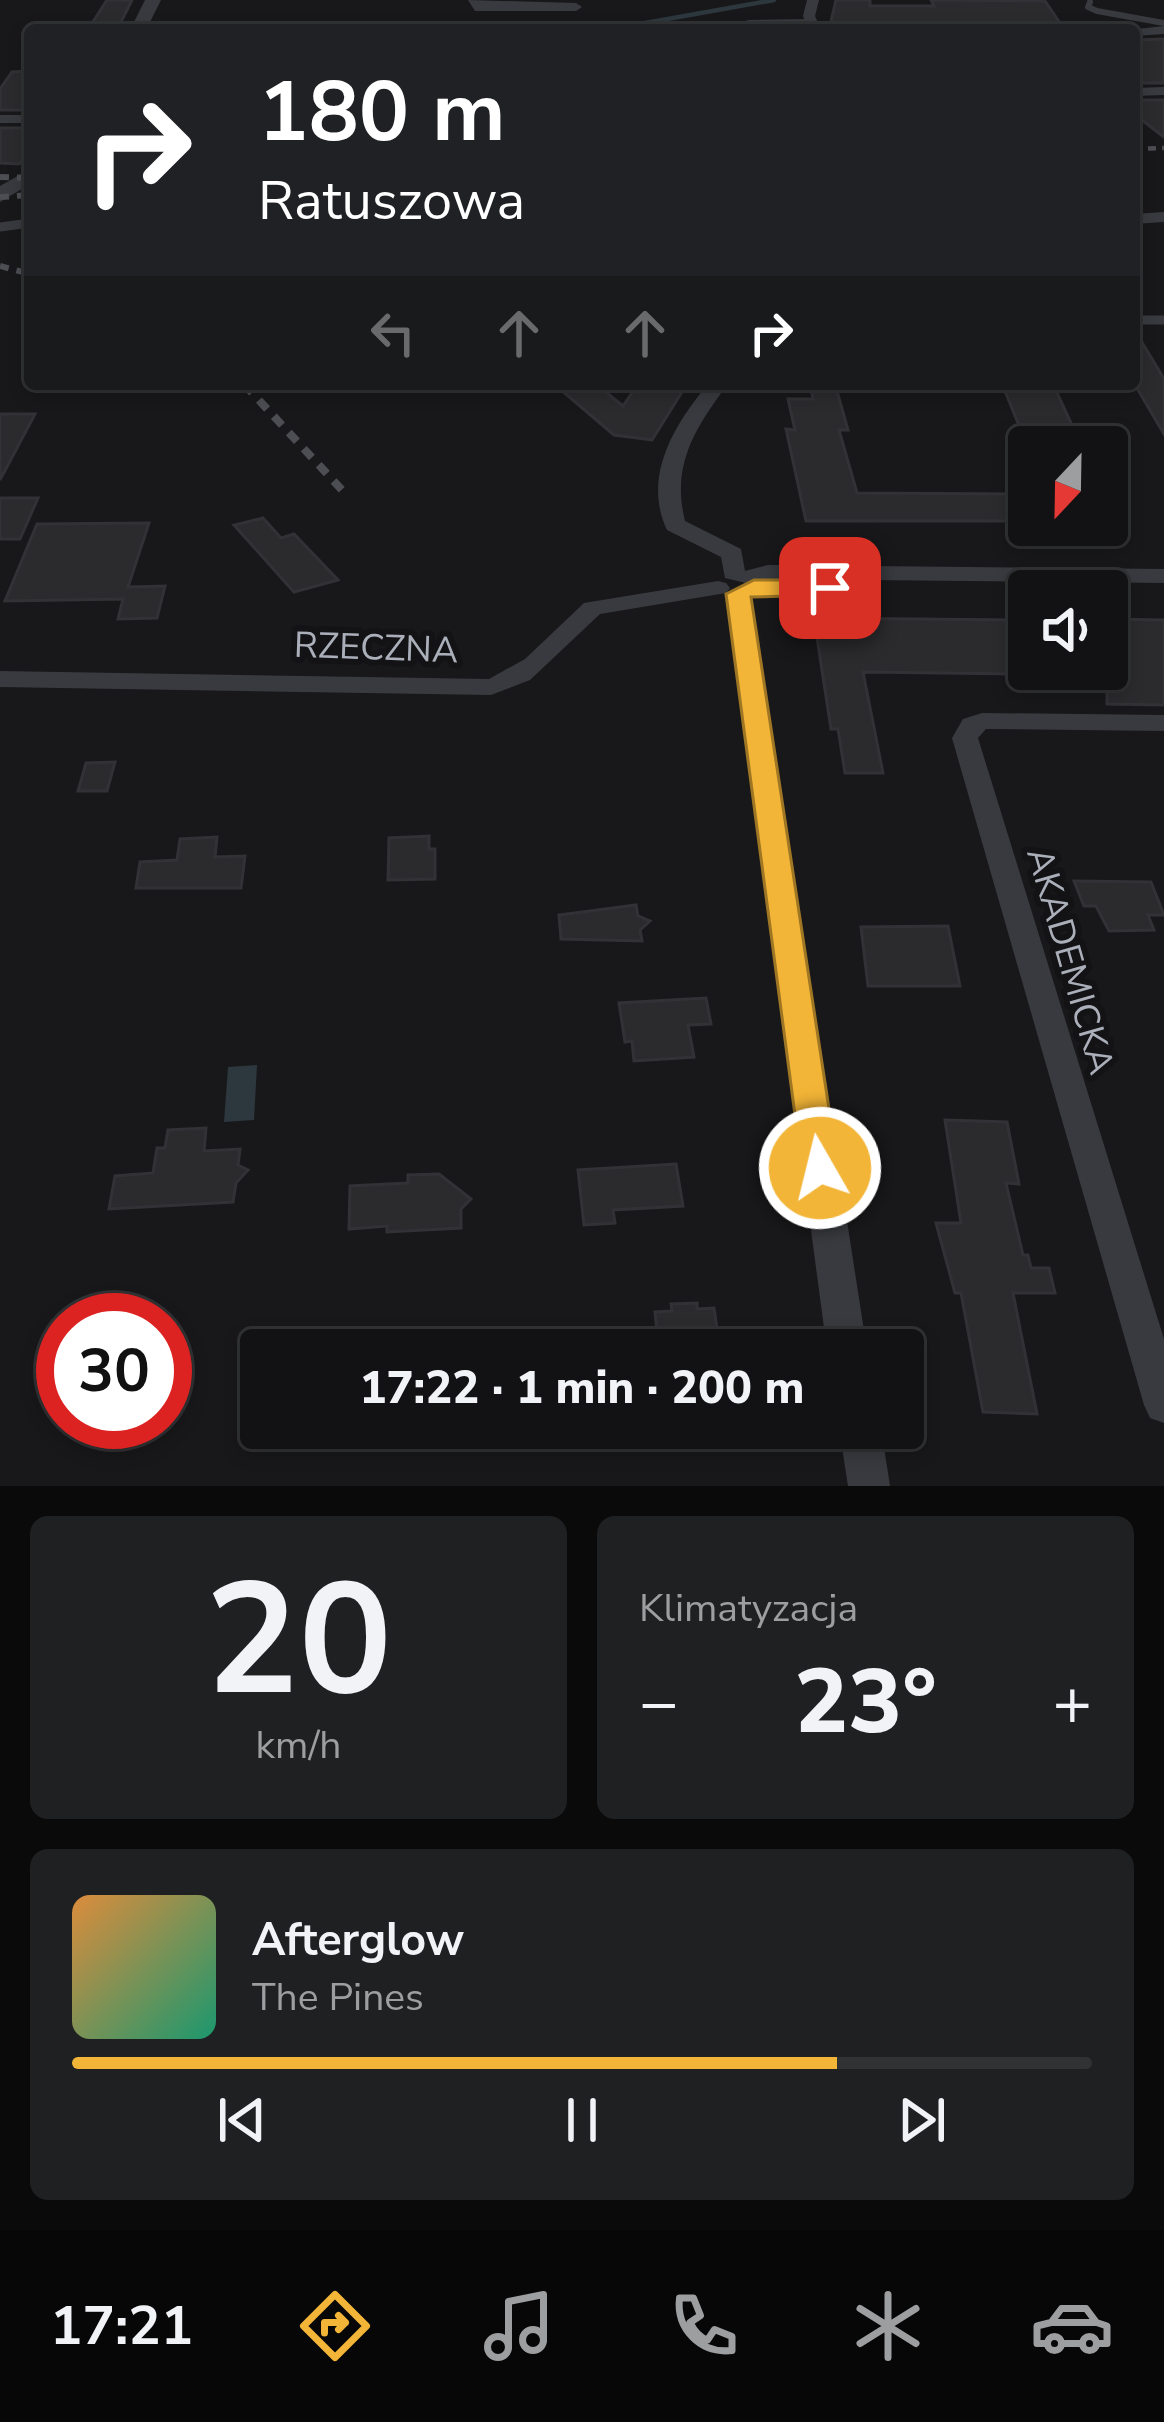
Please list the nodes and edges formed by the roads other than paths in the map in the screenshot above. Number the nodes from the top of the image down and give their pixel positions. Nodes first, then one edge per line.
1 (1090, 2) edge
2 (474, 3) edge
3 (576, 7) dead end
4 (1125, 7) dead end
5 (1115, 14) junction
6 (1164, 27) edge
7 (714, 390) edge
8 (1164, 576) edge
9 (739, 584) junction
10 (1164, 591) edge
11 (0, 679) edge
12 (1164, 723) edge
13 (844, 1329) edge
14 (1164, 1405) edge
15 (863, 1449) edge
16 (869, 1486) edge

1 - 5 lane
2 - 3 street
4 - 5 lane
5 - 6 lane
7 - 9 street
8 - 9 street
9 - 10 street
9 - 11 street, RZECZNA
9 - 13 street
12 - 14 street, AKADEMICKA
15 - 16 street

